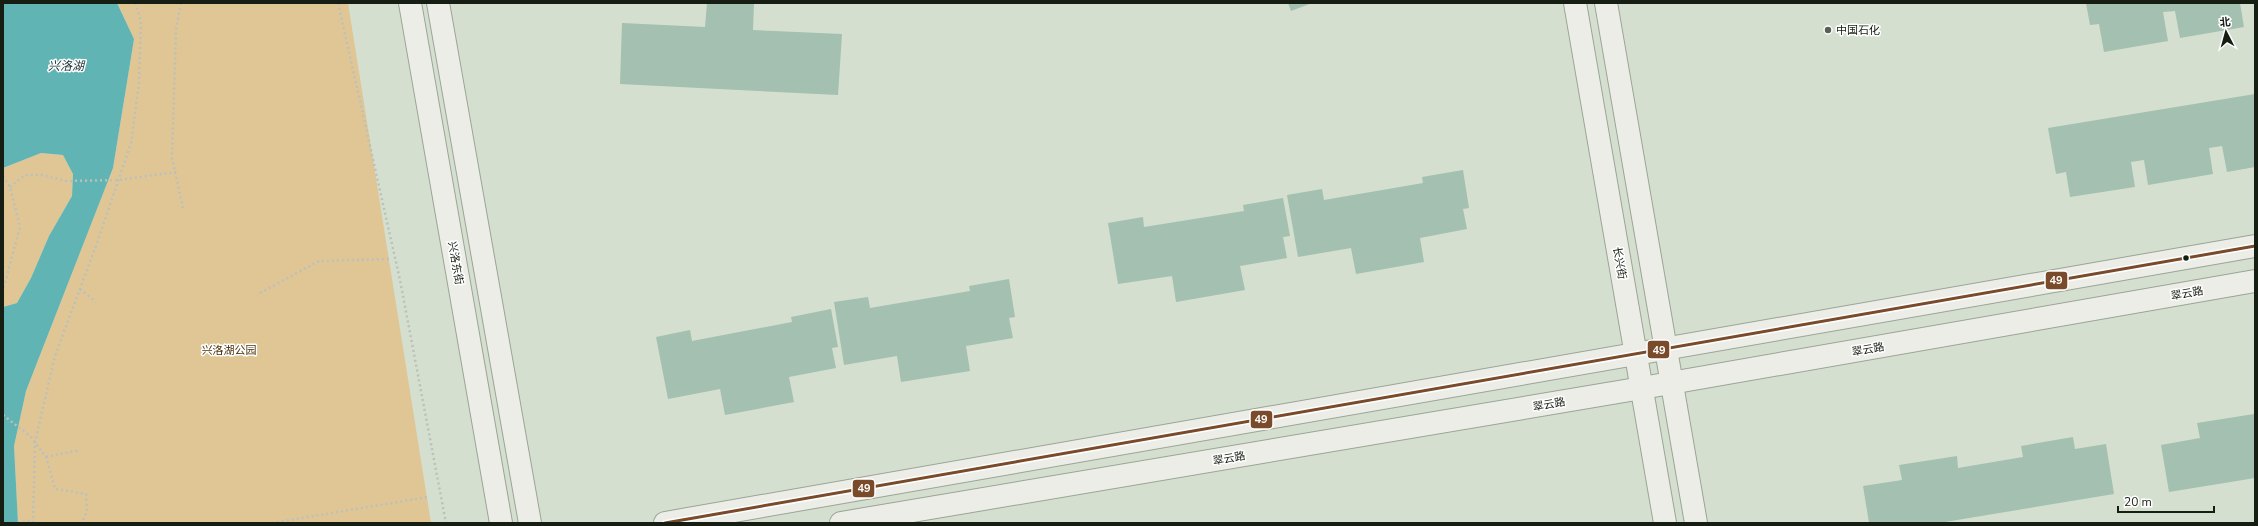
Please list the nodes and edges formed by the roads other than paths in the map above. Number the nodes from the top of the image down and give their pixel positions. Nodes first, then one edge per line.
1 (410, 3) edge
2 (438, 3) edge
3 (1575, 3) edge
4 (1606, 3) edge
5 (2255, 246) edge
6 (2255, 281) edge
7 (1666, 348) junction
8 (1635, 353) junction
9 (1672, 383) junction
10 (1642, 388) junction
11 (501, 523) edge
12 (530, 523) edge
13 (665, 523) edge
14 (842, 523) edge
15 (1665, 523) edge
16 (1696, 523) edge

1 - 11 street, 兴洛东街
2 - 12 street
3 - 8 street, 长兴街
4 - 7 street
5 - 7 street
6 - 9 street, 翠云路
7 - 8 street
7 - 9 street
8 - 10 street, 长兴街
8 - 13 street
9 - 10 street, 翠云路
9 - 16 street
10 - 14 street, 翠云路
10 - 15 street, 长兴街

